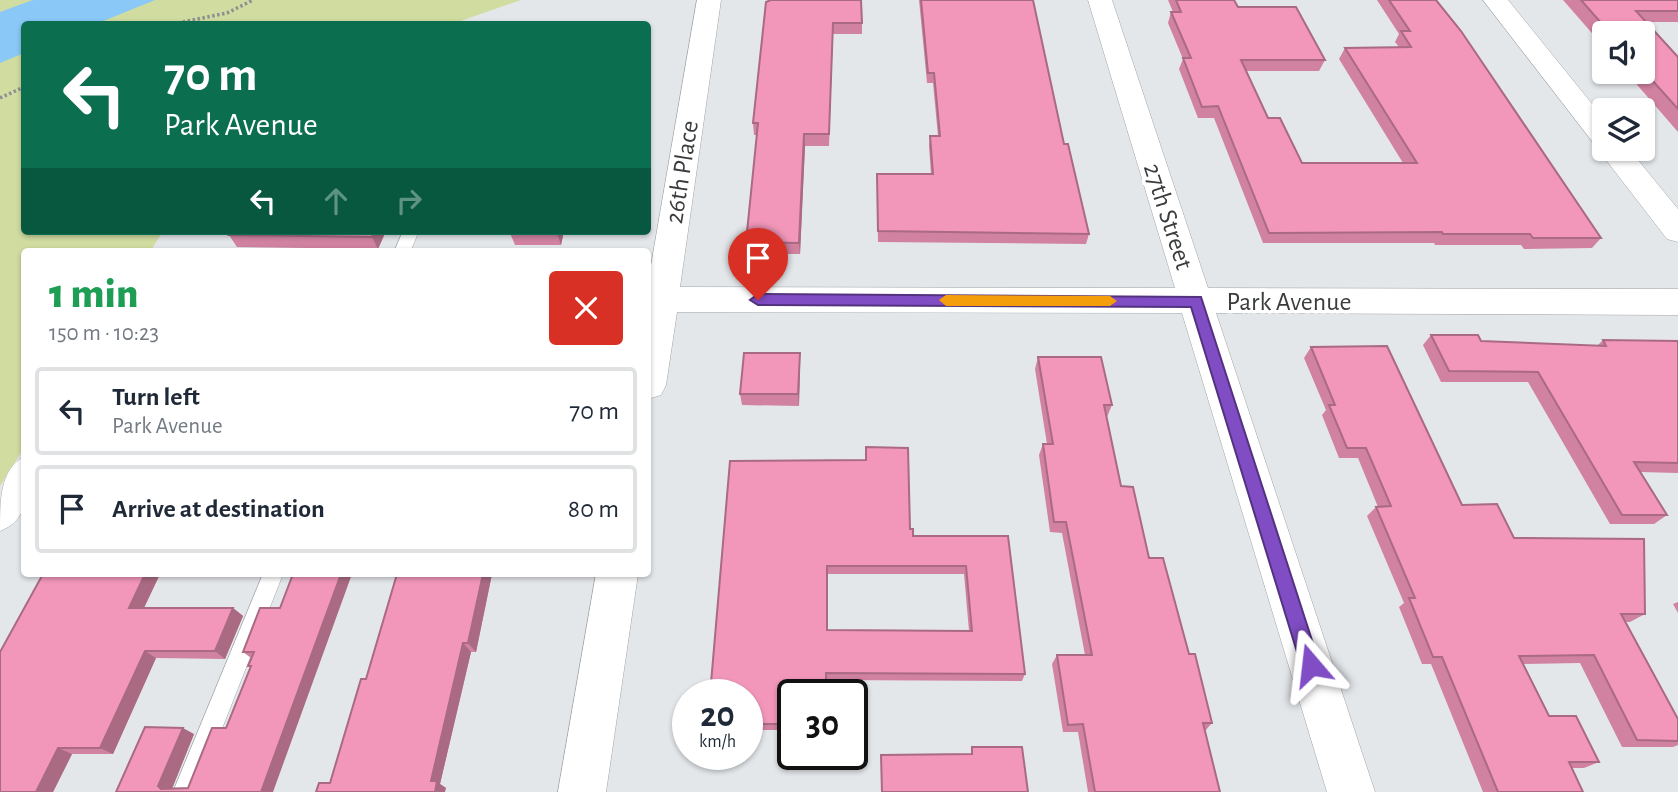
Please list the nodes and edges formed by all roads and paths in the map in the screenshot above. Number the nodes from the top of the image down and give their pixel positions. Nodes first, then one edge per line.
1 (253, 0) edge
2 (709, 0) edge
3 (1100, 0) edge
4 (1495, 0) edge
5 (188, 21) edge
6 (21, 88) edge
7 (0, 98) edge
8 (1592, 123) edge
9 (1623, 161) edge
10 (1678, 231) edge
11 (654, 299) edge
12 (1196, 301) junction
13 (1678, 302) edge
14 (651, 342) edge
15 (21, 479) edge
16 (0, 513) edge
17 (272, 577) edge
18 (617, 577) edge
19 (185, 792) edge
20 (582, 792) edge
21 (1351, 792) edge

1 - 5 path
2 - 11 street, 26th Place
3 - 12 street, 27th Street
4 - 8 street
6 - 7 path
9 - 10 street
11 - 12 street, Park Avenue
11 - 14 street, 26th Place
12 - 13 street, Park Avenue
12 - 21 street, 27th Street
15 - 16 street
17 - 19 lane
18 - 20 street

